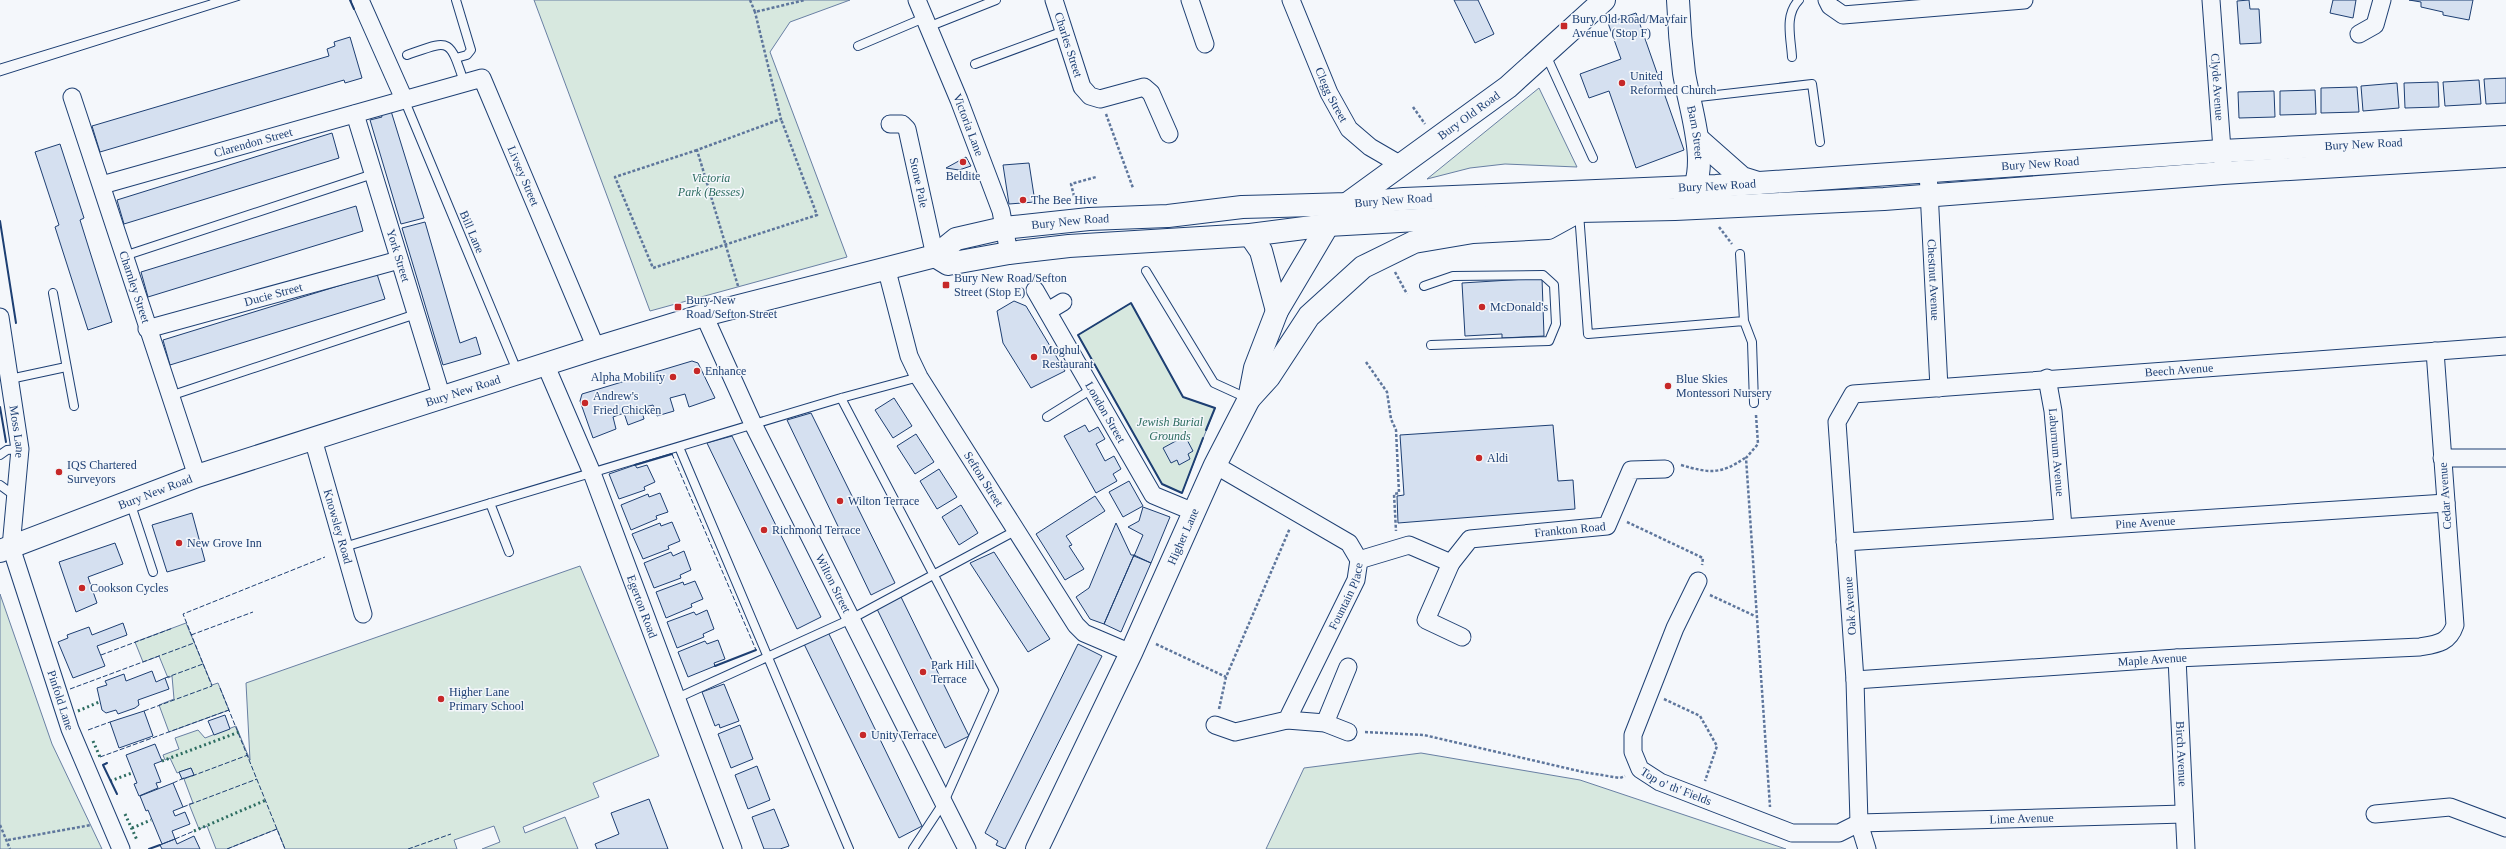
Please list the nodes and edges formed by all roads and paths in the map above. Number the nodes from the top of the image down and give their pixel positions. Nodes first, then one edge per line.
1 (360, 0) edge
2 (456, 0) edge
3 (750, 0) edge
4 (805, 0) edge
5 (916, 0) edge
6 (996, 0) edge
7 (1054, 0) edge
8 (1190, 0) edge
9 (1291, 0) edge
10 (1604, 0) edge
11 (1678, 0) edge
12 (1798, 0) edge
13 (1827, 0) edge
14 (2024, 0) edge
15 (2211, 0) edge
16 (2382, 0) edge
17 (793, 1) edge
18 (1938, 3) edge
19 (755, 12) junction
20 (926, 22) junction
21 (1064, 31) junction
22 (2359, 34) dead end
23 (1204, 44) dead end
24 (858, 46) dead end
25 (1545, 54) junction
26 (406, 55) dead end
27 (456, 58) junction
28 (1792, 58) dead end
29 (975, 64) dead end
30 (464, 82) junction
31 (72, 97) dead end
32 (1689, 98) junction
33 (404, 99) junction
34 (1100, 99) junction
35 (1413, 107) dead end
36 (355, 114) junction
37 (781, 119) junction
38 (890, 124) dead end
39 (1426, 124) dead end
40 (1169, 134) dead end
41 (2506, 137) edge
42 (1699, 140) junction
43 (1820, 142) dead end
44 (697, 150) junction
45 (2222, 151) junction
46 (2506, 156) edge
47 (1594, 158) dead end
48 (1401, 165) junction
49 (1928, 171) junction
50 (2223, 173) junction
51 (373, 174) junction
52 (1096, 177) dead end
53 (1758, 183) junction
54 (102, 184) junction
55 (1694, 187) junction
56 (1133, 188) dead end
57 (1929, 194) junction
58 (1074, 196) dead end
59 (1347, 204) junction
60 (1675, 209) junction
61 (1578, 211) junction
62 (1328, 225) junction
63 (1718, 225) dead end
64 (1004, 228) junction
65 (1250, 236) junction
66 (726, 245) junction
67 (1009, 253) junction
68 (1740, 254) joint
69 (124, 256) junction
70 (935, 256) junction
71 (400, 260) junction
72 (886, 267) junction
73 (1146, 271) dead end
74 (1389, 273) dead end
75 (738, 285) dead end
76 (1424, 286) dead end
77 (1035, 290) dead end
78 (53, 293) dead end
79 (1407, 294) dead end
80 (1063, 302) dead end
81 (1277, 311) junction
82 (1048, 312) junction
83 (416, 314) junction
84 (704, 315) junction
85 (0, 317) edge
86 (1744, 321) junction
87 (147, 329) junction
88 (1431, 345) dead end
89 (2506, 346) edge
90 (596, 348) junction
91 (2435, 351) junction
92 (1366, 362) dead end
93 (546, 366) junction
94 (66, 367) junction
95 (518, 374) junction
96 (919, 377) junction
97 (2047, 378) junction
98 (10, 379) junction
99 (1939, 388) junction
100 (1092, 389) junction
101 (1852, 394) joint
102 (170, 396) junction
103 (442, 398) junction
104 (840, 398) junction
105 (1249, 399) junction
106 (1754, 403) joint
107 (74, 406) dead end
108 (1047, 417) dead end
109 (753, 424) junction
110 (313, 439) junction
111 (679, 446) junction
112 (20, 449) junction
113 (0, 455) edge
114 (1746, 458) junction
115 (2442, 458) junction
116 (2506, 458) edge
117 (1215, 465) junction
118 (1664, 469) joint
119 (592, 473) junction
120 (197, 476) junction
121 (0, 485) edge
122 (16, 497) junction
123 (130, 502) junction
124 (490, 503) junction
125 (2446, 503) junction
126 (1194, 512) junction
127 (1296, 512) junction
128 (1612, 515) junction
129 (2063, 527) junction
130 (1015, 531) junction
131 (1845, 542) junction
132 (344, 547) junction
133 (1398, 548) junction
134 (5, 549) edge
135 (509, 552) dead end
136 (1359, 560) junction
137 (1450, 563) junction
138 (153, 572) dead end
139 (935, 574) junction
140 (1697, 584) junction
141 (363, 614) dead end
142 (1755, 616) junction
143 (851, 619) junction
144 (1158, 637) dead end
145 (1462, 637) dead end
146 (2449, 638) joint
147 (1131, 653) junction
148 (768, 656) junction
149 (2177, 658) junction
150 (1348, 667) dead end
151 (1226, 677) junction
152 (1854, 680) junction
153 (1649, 692) junction
154 (675, 699) junction
155 (1287, 720) junction
156 (1325, 723) junction
157 (1215, 725) joint
158 (1348, 732) joint
159 (1640, 769) junction
160 (1699, 797) junction
161 (944, 802) junction
162 (2184, 814) junction
163 (2375, 814) dead end
164 (109, 820) junction
165 (1859, 823) junction
166 (1771, 824) junction
167 (0, 825) edge
168 (2506, 828) edge
169 (8, 840) junction
170 (10, 849) edge
171 (122, 849) edge
172 (733, 849) edge
173 (849, 849) edge
174 (913, 849) edge
175 (967, 849) edge
176 (1037, 849) edge
177 (1867, 849) edge
178 (2186, 849) edge

1 - 33 street
2 - 27 lane
3 - 19 path
4 - 17 path
5 - 20 street, Victoria Lane
6 - 20 lane
7 - 21 street, Charles Street
8 - 23 street
9 - 48 street, Clegg Street
10 - 25 main road, Bury Old Road
11 - 32 main road, Barn Street
12 - 28 lane
13 - 18 street
14 - 18 street
15 - 45 street, Clyde Avenue
16 - 22 street
17 - 19 path
19 - 37 path
20 - 24 lane
20 - 64 street, Victoria Lane
21 - 29 lane
21 - 34 street, Charles Street
25 - 47 lane
25 - 48 main road, Bury Old Road
26 - 27 lane
27 - 30 lane
30 - 33 street, Livsey Street
30 - 90 street, Livsey Street
31 - 54 street, Charnley Street
32 - 42 main road, Barn Street
32 - 43 lane
33 - 36 street, Clarendon Street
33 - 95 lane, Bill Lane
34 - 40 street
34 - 56 path
35 - 39 path
36 - 51 street, York Street
36 - 54 street, Clarendon Street
37 - 44 path
37 - 66 path
38 - 70 street, Stone Pale
41 - 45 main road, Bury New Road
42 - 53 main road
42 - 55 main road, Barn Street
44 - 66 path
44 - 66 path
45 - 49 main road, Bury New Road
45 - 50 street, Clyde Avenue
46 - 50 main road, Bury New Road
48 - 59 main road, Bury Old Road
49 - 53 main road, Bury New Road
49 - 57 street, Chestnut Avenue
50 - 57 main road, Bury New Road
51 - 69 lane
51 - 71 street, York Street
52 - 58 path
53 - 55 main road, Bury New Road
54 - 69 street, Charnley Street
55 - 59 main road, Bury New Road
55 - 60 main road, Barn Street
57 - 60 main road, Bury New Road
57 - 99 street, Chestnut Avenue
59 - 62 main road, Bury Old Road
59 - 64 main road, Bury New Road
60 - 61 main road, Bury New Road
61 - 62 main road, Bury New Road
61 - 86 lane
61 - 105 main road
62 - 65 main road, Bury New Road
62 - 81 main road, Higher Lane
63 - 68 path
64 - 67 street, Victoria Lane
64 - 70 main road, Bury New Road
65 - 67 main road, Bury New Road
65 - 81 main road
66 - 75 path
67 - 70 main road, Bury New Road
68 - 86 lane
69 - 87 street, Charnley Street
70 - 72 main road, Bury New Road
71 - 83 street, York Street
71 - 87 street, Ducie Street
72 - 84 main road, Bury New Road
72 - 96 street, Sefton Street
73 - 105 lane
74 - 79 path
76 - 88 lane
77 - 82 street, London Street
78 - 94 lane
80 - 82 street
81 - 105 main road, Higher Lane
82 - 100 street, London Street
83 - 102 lane
83 - 103 street, York Street
84 - 90 main road, Bury New Road
84 - 109 street, Wilton Street
85 - 98 street, Moss Lane
86 - 106 lane
87 - 102 street, Charnley Street
89 - 91 street, Beech Avenue
90 - 93 main road, Bury New Road
91 - 97 street, Beech Avenue
91 - 115 street, Cedar Avenue
92 - 133 path
93 - 95 main road, Bury New Road
93 - 119 street, Egerton Road
94 - 98 lane
94 - 107 lane
95 - 103 main road, Bury New Road
96 - 104 lane
96 - 130 street, Sefton Street
97 - 99 street, Beech Avenue
97 - 129 street, Laburnum Avenue
98 - 112 street, Moss Lane
99 - 101 street, Beech Avenue
100 - 108 lane
100 - 126 street, London Street
101 - 131 street, Oak Avenue
102 - 120 street, Charnley Street
103 - 110 main road, Bury New Road
104 - 109 lane
104 - 139 lane
105 - 117 main road, Higher Lane
106 - 114 path
109 - 111 lane
109 - 143 street, Wilton Street
110 - 120 main road, Bury New Road
110 - 132 street, Knowsley Road
111 - 119 lane
111 - 148 lane
112 - 113 lane
112 - 122 street, Moss Lane
114 - 118 path
114 - 142 path
115 - 116 street
115 - 125 street, Cedar Avenue
117 - 126 main road, Higher Lane
117 - 127 street, Fountain Place
118 - 128 street, Frankton Road
119 - 124 lane
119 - 154 street, Egerton Road
120 - 123 main road, Bury New Road
121 - 122 lane
122 - 134 street, Moss Lane
123 - 134 main road, Bury New Road
123 - 138 lane
124 - 132 lane
124 - 135 lane
125 - 129 street, Pine Avenue
125 - 146 street, Cedar Avenue
126 - 147 main road, Higher Lane
127 - 136 street, Fountain Place
127 - 151 path
128 - 137 street, Frankton Road
128 - 140 path
129 - 131 street, Pine Avenue
130 - 139 lane
130 - 147 street, Sefton Street
131 - 152 street, Oak Avenue
132 - 141 street, Knowsley Road
133 - 136 street
133 - 137 street
134 - 164 street, Pinfold Lane
136 - 155 street, Fountain Place
137 - 145 street, Frankton Road
139 - 143 lane
139 - 161 lane
140 - 142 path
140 - 153 street, Top o' th' Fields
142 - 166 path
143 - 148 lane
143 - 161 street, Wilton Street
144 - 151 path
146 - 149 street, Maple Avenue
147 - 176 main road, Higher Lane
148 - 154 lane
148 - 173 lane
149 - 152 street, Maple Avenue
149 - 162 street, Birch Avenue
150 - 156 street
151 - 157 path
152 - 165 street, Oak Avenue
153 - 159 street, Top o' th' Fields
153 - 160 path
154 - 172 street, Egerton Road
155 - 156 street
155 - 157 street
156 - 158 street
158 - 159 path
159 - 160 street, Top o' th' Fields
160 - 166 street, Top o' th' Fields
161 - 174 lane
161 - 175 street, Wilton Street
162 - 165 street, Lime Avenue
162 - 178 street, Birch Avenue
163 - 168 street
164 - 169 path
164 - 171 street, Pinfold Lane
165 - 166 street, Top o' th' Fields
165 - 177 street, Oak Avenue
167 - 169 path
169 - 170 path

